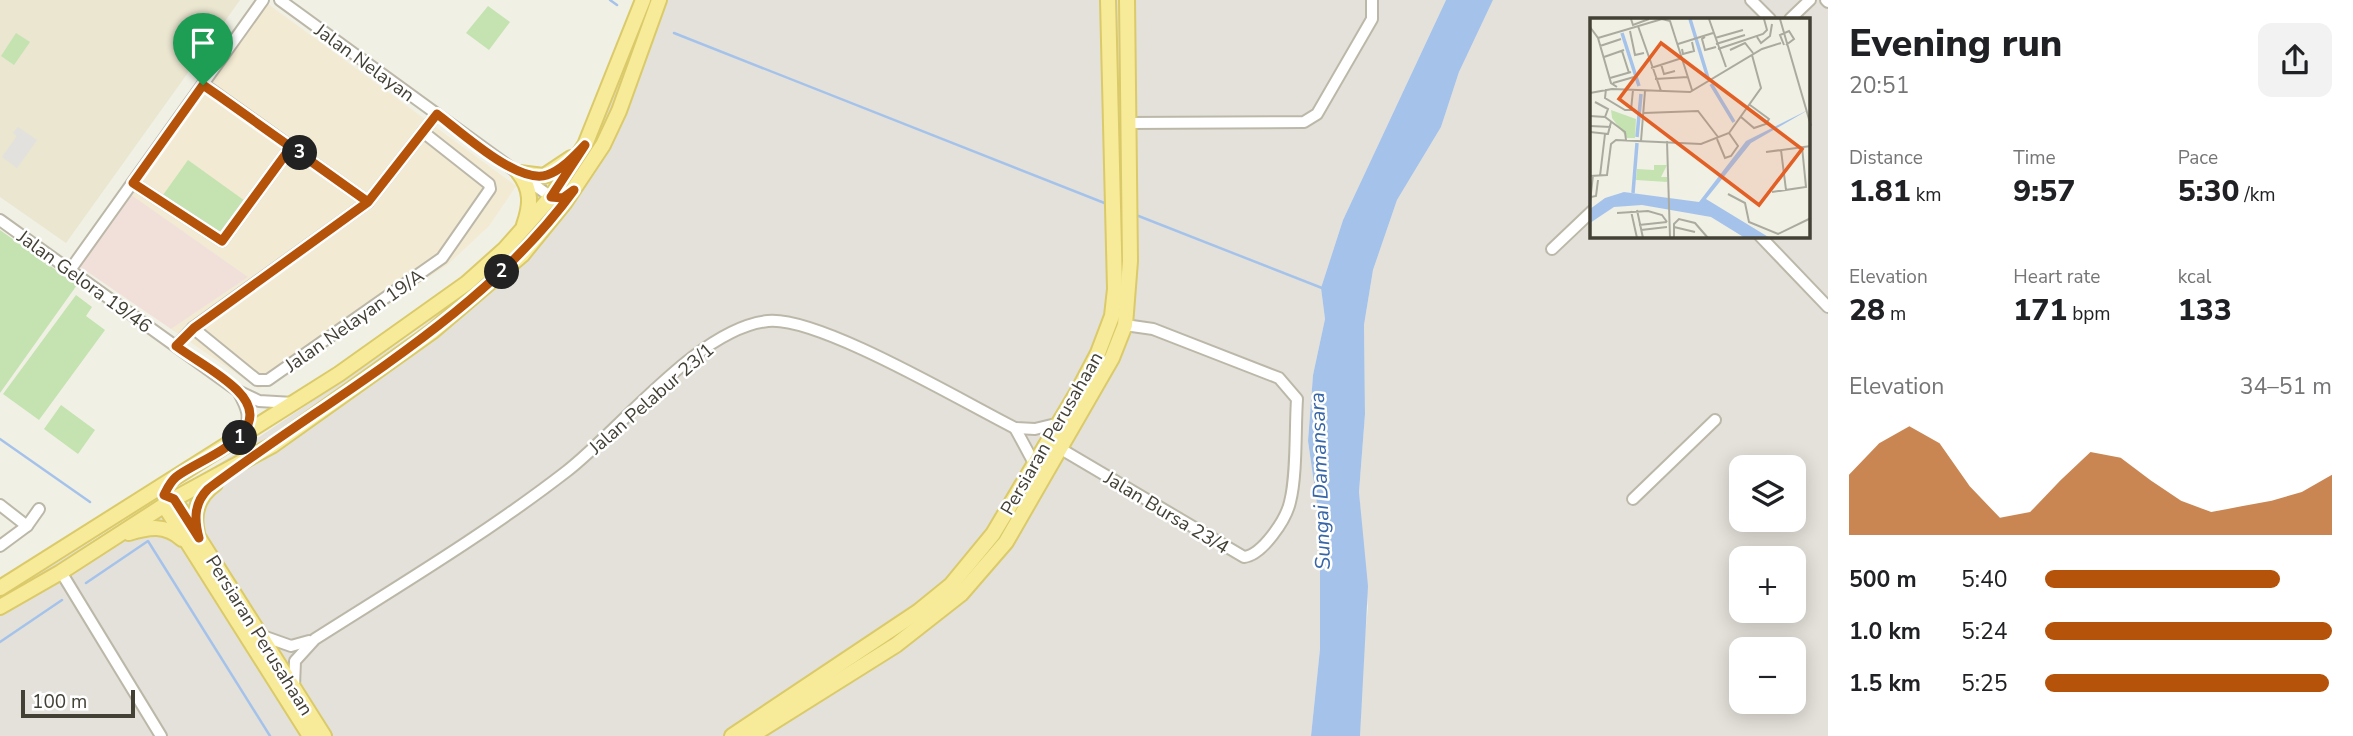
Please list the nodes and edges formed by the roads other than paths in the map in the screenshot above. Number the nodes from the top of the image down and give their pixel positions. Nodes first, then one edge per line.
1 (264, 0) edge
2 (280, 0) edge
3 (643, 0) edge
4 (659, 0) edge
5 (1108, 0) edge
6 (1126, 0) edge
7 (1372, 0) edge
8 (1751, 0) edge
9 (1810, 0) edge
10 (1769, 18) edge
11 (1791, 18) edge
12 (203, 85) junction
13 (437, 114) junction
14 (1128, 123) junction
15 (422, 132) junction
16 (585, 145) junction
17 (291, 147) junction
18 (519, 173) junction
19 (133, 183) junction
20 (574, 190) junction
21 (551, 197) junction
22 (368, 202) junction
23 (1590, 213) edge
24 (0, 220) edge
25 (1122, 220) junction
26 (522, 233) junction
27 (1762, 238) edge
28 (1552, 249) dead end
29 (70, 270) junction
30 (1828, 307) edge
31 (1125, 324) junction
32 (194, 328) junction
33 (176, 346) junction
34 (238, 391) junction
35 (296, 403) junction
36 (1715, 420) dead end
37 (1060, 423) junction
38 (1015, 428) junction
39 (239, 440) junction
40 (1061, 449) junction
41 (1035, 465) junction
42 (239, 466) junction
43 (173, 479) junction
44 (141, 498) junction
45 (1633, 499) dead end
46 (168, 500) junction
47 (0, 505) edge
48 (39, 509) dead end
49 (27, 526) junction
50 (113, 538) junction
51 (195, 542) junction
52 (0, 545) edge
53 (63, 548) junction
54 (39, 563) junction
55 (61, 572) junction
56 (0, 588) edge
57 (0, 607) edge
58 (260, 635) junction
59 (315, 639) junction
60 (294, 689) junction
61 (161, 736) edge
62 (310, 736) edge
63 (324, 736) edge
64 (732, 736) edge
65 (751, 736) edge

1 - 12 street
2 - 13 street, Jalan Nelayan
3 - 16 main road
4 - 20 main road
5 - 25 main road, Persiaran Perusahaan
6 - 14 main road, Persiaran Perusahaan
7 - 14 street
8 - 10 street
9 - 11 street
12 - 17 street
12 - 19 street
13 - 15 street
13 - 18 street, Jalan Nelayan
14 - 25 main road, Persiaran Perusahaan
15 - 22 street
15 - 32 street, Jalan Nelayan 19/A
16 - 18 main road
16 - 21 main road
17 - 19 street
17 - 22 street
18 - 21 street, Jalan Nelayan
18 - 26 main road
19 - 29 street
20 - 21 main road
20 - 42 main road
21 - 26 main road
22 - 32 street
23 - 28 street
24 - 29 street, Jalan Gelora 19/46
25 - 31 main road, Persiaran Perusahaan
25 - 37 main road, Persiaran Perusahaan
26 - 35 main road
27 - 30 street
29 - 33 street, Jalan Gelora 19/46
31 - 40 main road, Persiaran Perusahaan
31 - 40 street, Jalan Bursa 23/4
32 - 33 street
33 - 34 street, Jalan Gelora 19/46
34 - 35 street, Jalan Gelora 19/46
34 - 39 street
35 - 39 main road
36 - 45 street
37 - 38 street
37 - 41 main road, Persiaran Perusahaan
38 - 41 street
38 - 59 street, Jalan Pelabur 23/1
39 - 43 main road
40 - 65 main road, Persiaran Perusahaan
41 - 64 main road, Persiaran Perusahaan
42 - 46 main road
42 - 51 main road
43 - 44 main road
43 - 46 main road
44 - 46 main road
44 - 53 main road
46 - 50 main road
46 - 51 main road, Persiaran Perusahaan
47 - 49 street
48 - 49 street
49 - 52 street
50 - 51 main road
50 - 55 main road
51 - 58 main road, Persiaran Perusahaan
51 - 62 main road, Persiaran Perusahaan
53 - 54 main road
53 - 55 main road
54 - 55 main road
54 - 56 main road
55 - 57 main road
55 - 61 street
58 - 59 street, Jalan Pelabur 23/1
58 - 60 main road, Persiaran Perusahaan
59 - 60 street, Jalan Pelabur 23/1
60 - 63 main road, Persiaran Perusahaan

